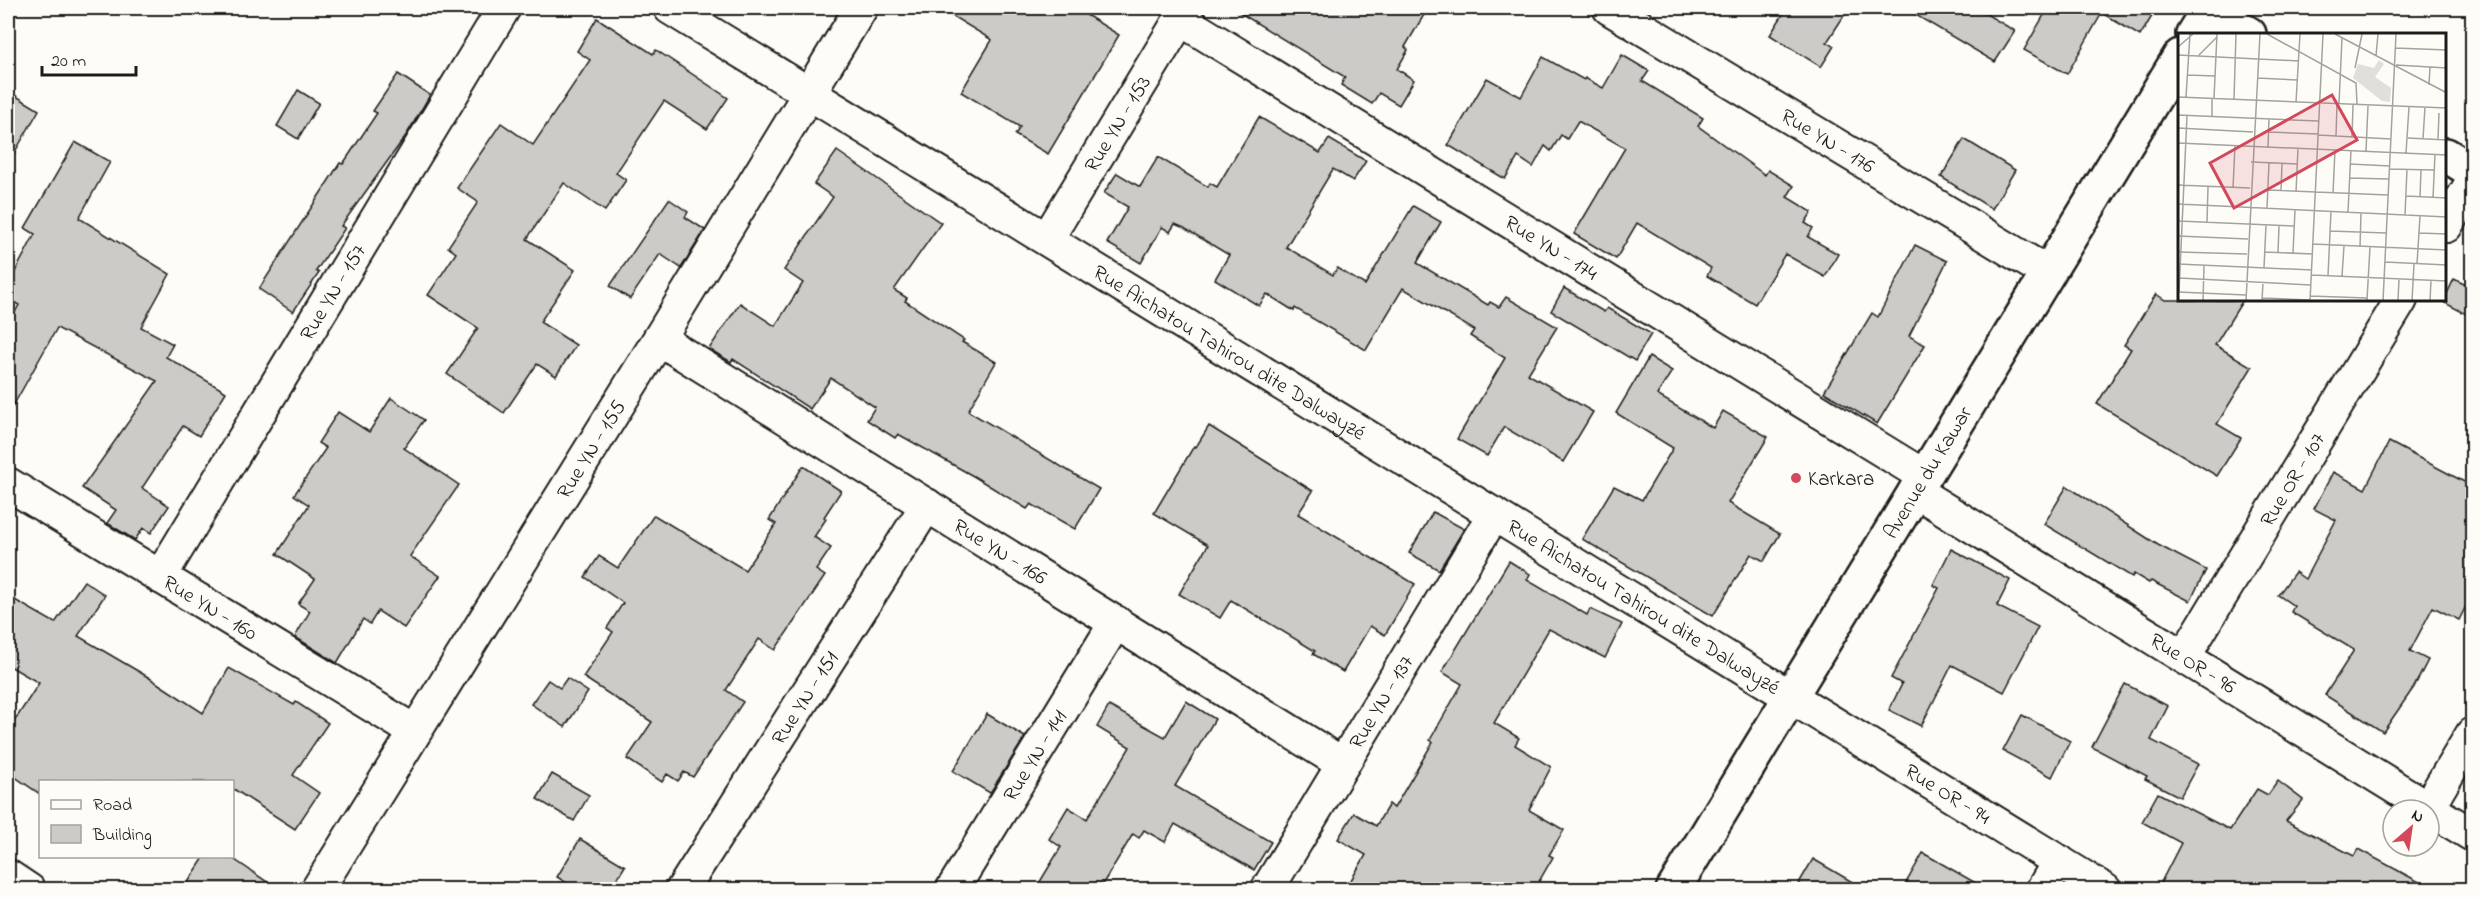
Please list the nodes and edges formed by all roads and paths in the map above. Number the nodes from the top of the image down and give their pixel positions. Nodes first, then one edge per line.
1 (504, 8) edge
2 (670, 8) edge
3 (861, 8) edge
4 (1609, 8) edge
5 (1184, 13) edge
6 (2204, 15) edge
7 (2247, 33) edge
8 (2178, 59) edge
9 (809, 93) junction
10 (2447, 156) edge
11 (2472, 171) edge
12 (2472, 182) edge
13 (2447, 223) edge
14 (1047, 239) junction
15 (2048, 273) junction
16 (2400, 302) edge
17 (659, 339) junction
18 (8, 484) edge
19 (1920, 484) junction
20 (927, 505) junction
21 (1494, 514) junction
22 (160, 577) junction
23 (1116, 622) junction
24 (2184, 657) junction
25 (1791, 696) junction
26 (414, 731) junction
27 (2472, 734) edge
28 (1343, 764) junction
29 (2413, 798) edge
30 (2433, 798) edge
31 (2441, 815) edge
32 (2472, 835) edge
33 (2059, 861) junction
34 (8, 876) edge
35 (29, 890) edge
36 (317, 890) edge
37 (682, 890) edge
38 (952, 890) edge
39 (1267, 890) edge
40 (1672, 890) edge
41 (2042, 890) edge
42 (2105, 890) edge

1 - 22 street, Rue YN - 157
2 - 9 street, Rue Aichatou Tahirou dite Dalwayzé
3 - 9 street, Rue YN - 155
4 - 15 street, Rue YN - 176
5 - 14 street, Rue YN - 153
5 - 19 street, Rue YN - 174
6 - 7 street
8 - 15 street, Avenue du Kawar
9 - 14 street, Rue Aichatou Tahirou dite Dalwayzé
9 - 17 street, Rue YN - 155
10 - 11 street
12 - 13 street
14 - 21 street, Rue Aichatou Tahirou dite Dalwayzé
15 - 19 street, Avenue du Kawar
16 - 24 street, Rue OR - 107
17 - 20 street, Rue YN - 166
17 - 26 street, Rue YN - 155
18 - 22 street, Rue YN - 160
19 - 24 street, Rue OR - 96
19 - 25 street, Avenue du Kawar
20 - 23 street, Rue YN - 166
20 - 37 street, Rue YN - 151
21 - 25 street, Rue Aichatou Tahirou dite Dalwayzé
21 - 28 street, Rue YN - 137
22 - 26 street, Rue YN - 160
23 - 28 street, Rue YN - 166
23 - 38 street, Rue YN - 141
24 - 29 street, Rue OR - 96
25 - 33 street, Rue OR - 94
25 - 40 street, Avenue du Kawar
26 - 36 street, Rue YN - 155
27 - 30 street
28 - 39 street, Rue YN - 137
31 - 32 street, Rue OR - 96
33 - 41 street
33 - 42 street, Rue OR - 94
34 - 35 street

